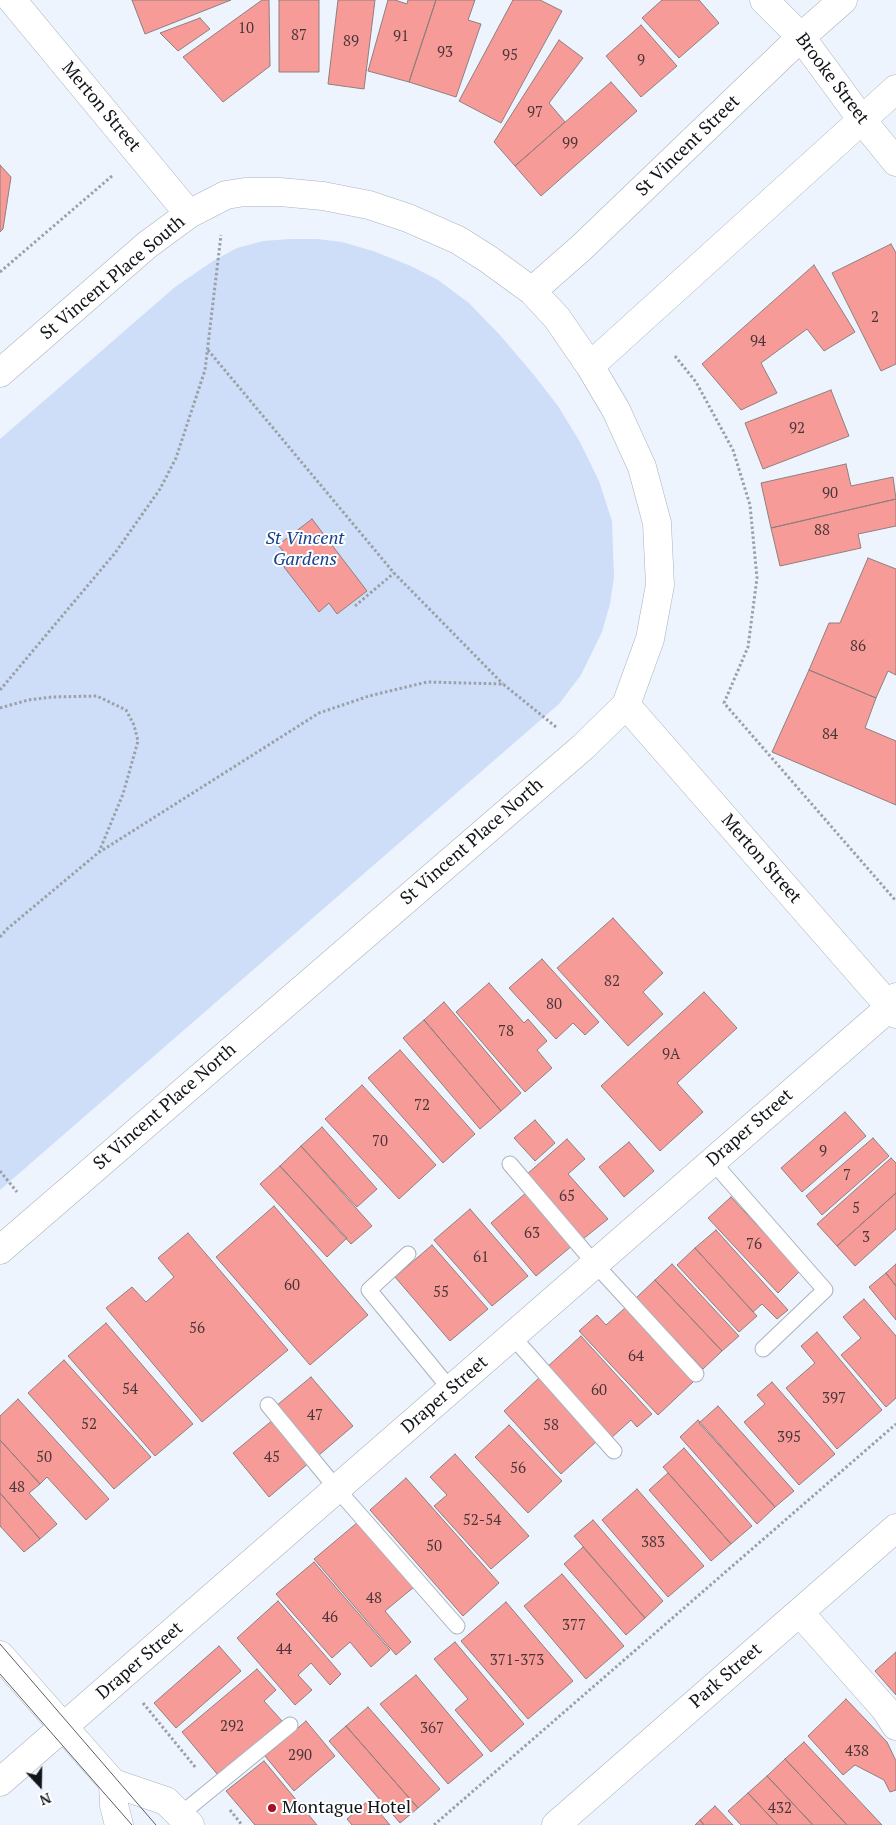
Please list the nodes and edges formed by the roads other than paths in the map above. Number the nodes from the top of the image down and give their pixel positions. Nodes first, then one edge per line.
1 (12, 0) edge
2 (764, 0) edge
3 (843, 0) edge
4 (801, 36) junction
5 (896, 88) edge
6 (862, 120) junction
7 (896, 162) edge
8 (189, 214) junction
9 (532, 291) junction
10 (557, 318) joint
11 (590, 366) junction
12 (0, 374) edge
13 (626, 705) junction
14 (894, 1006) edge
15 (712, 1161) junction
16 (510, 1164) dead end
17 (0, 1250) edge
18 (408, 1254) dead end
19 (595, 1264) junction
20 (512, 1336) junction
21 (763, 1349) dead end
22 (696, 1374) dead end
23 (451, 1390) junction
24 (268, 1405) dead end
25 (614, 1451) dead end
26 (337, 1489) junction
27 (896, 1528) edge
28 (800, 1613) junction
29 (457, 1626) dead end
30 (0, 1654) edge
31 (290, 1725) dead end
32 (896, 1726) edge
33 (64, 1727) junction
34 (0, 1782) edge
35 (113, 1783) junction
36 (186, 1820) edge
37 (119, 1825) edge
38 (556, 1825) edge

1 - 8 street, Merton Street
2 - 4 street, Brooke Street
3 - 4 street, St Vincent Street
4 - 6 street, Brooke Street
4 - 9 street, St Vincent Street
5 - 6 street
6 - 7 street, Brooke Street
6 - 11 street
8 - 9 street, St Vincent Place South
8 - 12 street, St Vincent Place South
9 - 10 street, St Vincent Place South
10 - 11 street, St Vincent Place North
11 - 13 street, St Vincent Place North
13 - 14 street, Merton Street
13 - 17 street, St Vincent Place North
14 - 15 street, Draper Street
15 - 19 street, Draper Street
15 - 21 lane
16 - 19 lane
18 - 23 lane
19 - 20 street, Draper Street
19 - 22 lane
20 - 23 street, Draper Street
20 - 25 lane
23 - 26 street, Draper Street
24 - 26 lane
26 - 29 lane
26 - 33 street, Draper Street
27 - 28 street, Park Street
28 - 32 street
28 - 38 street, Park Street
30 - 33 street
31 - 36 lane
33 - 34 street, Draper Street
33 - 35 street
35 - 36 street
35 - 37 street

